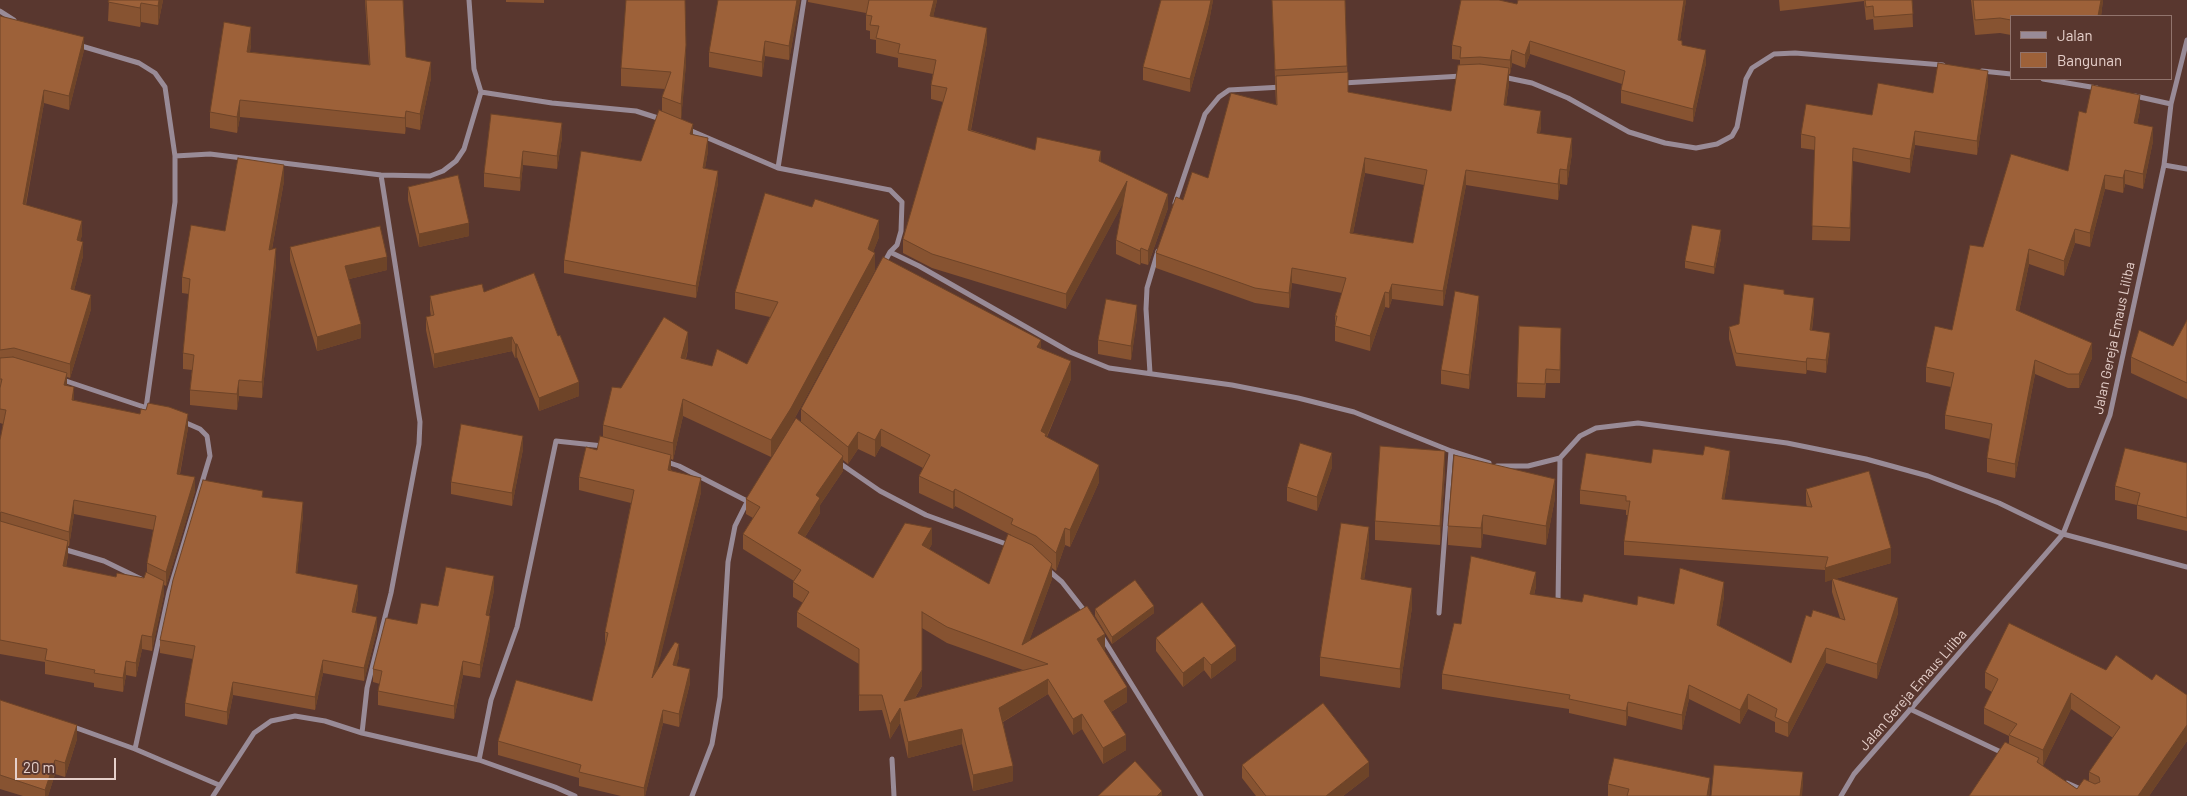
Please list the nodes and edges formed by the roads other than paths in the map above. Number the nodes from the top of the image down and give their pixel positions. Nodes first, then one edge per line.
1 (469, 0) edge
2 (804, 0) edge
3 (0, 11) edge
4 (18, 22) edge
5 (2187, 40) edge
6 (72, 43) edge
7 (1954, 67) edge
8 (1973, 69) edge
9 (2010, 74) edge
10 (1471, 76) edge
11 (1499, 77) edge
12 (2049, 80) edge
13 (1335, 84) edge
14 (1287, 87) edge
15 (2107, 90) edge
16 (480, 92) junction
17 (2125, 94) edge
18 (2171, 104) junction
19 (672, 123) edge
20 (681, 126) edge
21 (175, 156) junction
22 (2164, 165) junction
23 (778, 168) junction
24 (2187, 169) edge
25 (381, 175) junction
26 (1174, 206) edge
27 (1161, 243) edge
28 (890, 252) junction
29 (880, 270) edge
30 (1150, 373) junction
31 (61, 380) edge
32 (146, 408) junction
33 (155, 411) edge
34 (180, 420) edge
35 (613, 447) edge
36 (1451, 451) junction
37 (829, 455) edge
38 (1560, 458) junction
39 (660, 460) edge
40 (752, 493) edge
41 (747, 501) junction
42 (2063, 534) junction
43 (56, 547) edge
44 (1016, 548) edge
45 (1041, 564) edge
46 (2187, 567) edge
47 (145, 581) edge
48 (161, 588) edge
49 (170, 592) junction
50 (1558, 603) edge
51 (1439, 613) dead end
52 (1090, 618) edge
53 (1095, 626) edge
54 (1910, 709) junction
55 (63, 723) edge
56 (362, 733) junction
57 (135, 749) junction
58 (2012, 758) edge
59 (479, 760) junction
60 (892, 760) dead end
61 (2063, 782) edge
62 (219, 785) junction
63 (213, 796) edge
64 (575, 796) edge
65 (692, 796) edge
66 (894, 796) edge
67 (1201, 796) edge
68 (1841, 796) edge
69 (2096, 796) edge

1 - 16 street
2 - 23 street
3 - 4 street
5 - 18 street, Jalan Gereja Emaus Liliba
6 - 21 street
7 - 11 street
8 - 9 street
10 - 13 street
12 - 15 street
14 - 26 street
16 - 19 street
16 - 25 street
17 - 18 street
18 - 22 street, Jalan Gereja Emaus Liliba
20 - 23 street
21 - 25 street
21 - 32 street
22 - 24 street
22 - 42 street, Jalan Gereja Emaus Liliba
23 - 28 street
25 - 56 street
27 - 30 street
28 - 29 street
28 - 30 street
30 - 36 street
31 - 32 street
32 - 33 street
34 - 49 street
35 - 59 street
36 - 38 street
36 - 51 street
37 - 44 street
38 - 42 street
38 - 50 street
39 - 41 street
40 - 41 street
41 - 65 street
42 - 46 street
42 - 54 street, Jalan Gereja Emaus Liliba
43 - 47 street
45 - 52 street
48 - 49 street
49 - 57 street
53 - 67 street
54 - 58 street
54 - 68 street, Jalan Gereja Emaus Liliba
55 - 57 street
56 - 59 street
56 - 62 street
57 - 62 street
59 - 64 street
60 - 66 street
61 - 69 street
62 - 63 street

